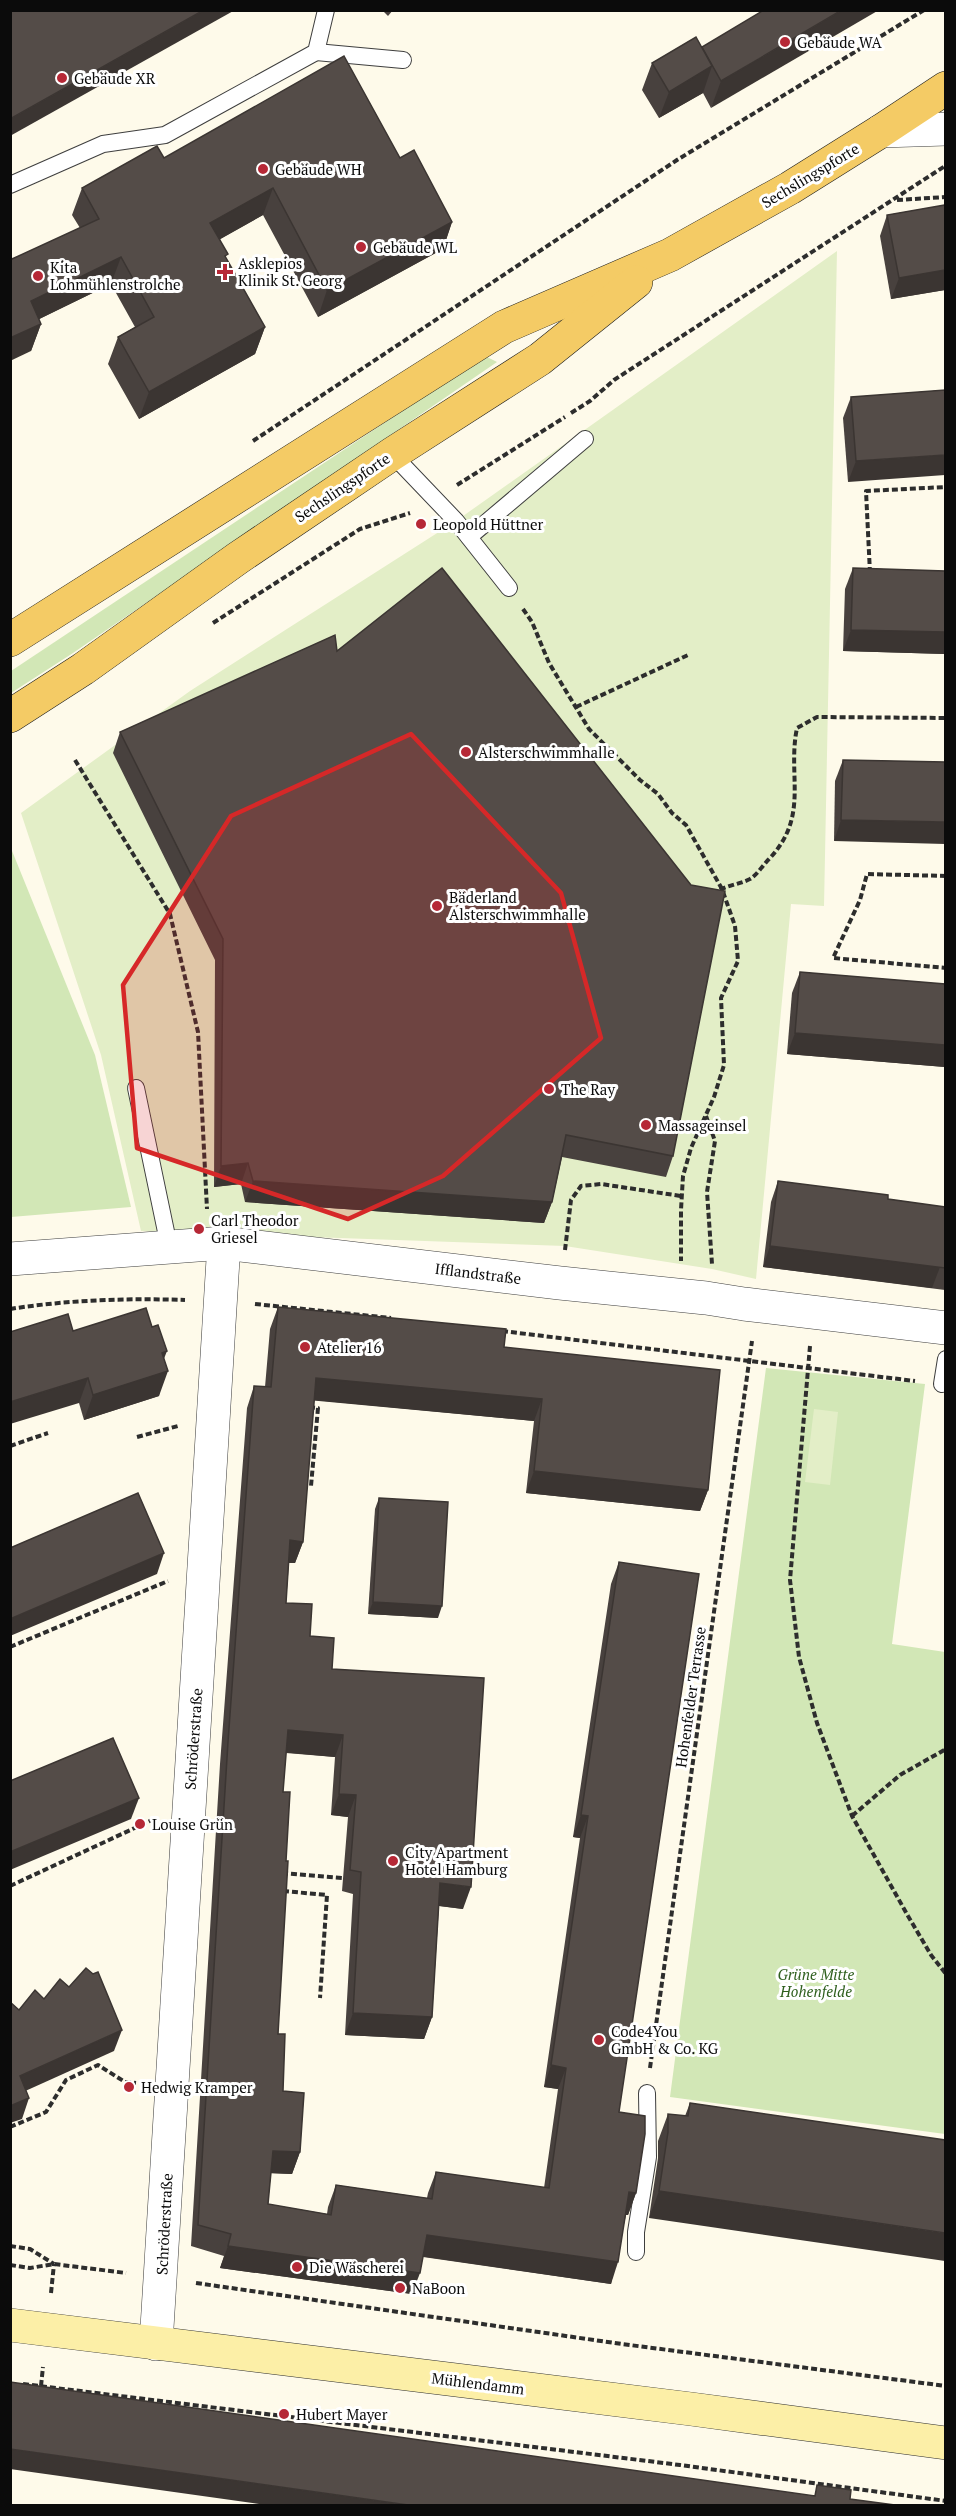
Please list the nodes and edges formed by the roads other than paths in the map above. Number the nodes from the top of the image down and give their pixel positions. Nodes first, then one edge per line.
1 (326, 10) edge
2 (316, 52) junction
3 (403, 60) dead end
4 (945, 88) edge
5 (945, 129) edge
6 (881, 131) junction
7 (10, 185) edge
8 (670, 255) junction
9 (585, 439) dead end
10 (392, 454) junction
11 (469, 537) junction
12 (509, 588) road end
13 (10, 640) edge
14 (10, 716) edge
15 (136, 1088) dead end
16 (216, 1243) junction
17 (169, 1246) junction
18 (10, 1259) edge
19 (945, 1328) edge
20 (945, 1359) edge
21 (942, 1384) road end
22 (647, 2093) road end
23 (636, 2252) dead end
24 (10, 2325) edge
25 (156, 2344) junction
26 (945, 2443) edge

1 - 2 lane
2 - 3 lane
2 - 7 lane
4 - 6 main road, Sechslingspforte
5 - 6 street
6 - 8 main road, Sechslingspforte
8 - 10 main road, Sechslingspforte
8 - 13 main road, Sechslingspforte
9 - 11 lane
10 - 11 lane
10 - 14 main road, Sechslingspforte
11 - 12 lane
15 - 17 lane
16 - 17 street, Ifflandstraße
16 - 19 street, Ifflandstraße
16 - 25 street, Schröderstraße
17 - 18 street, Ifflandstraße
20 - 21 lane
22 - 23 lane
24 - 25 main road, Mühlendamm
25 - 26 main road, Mühlendamm

